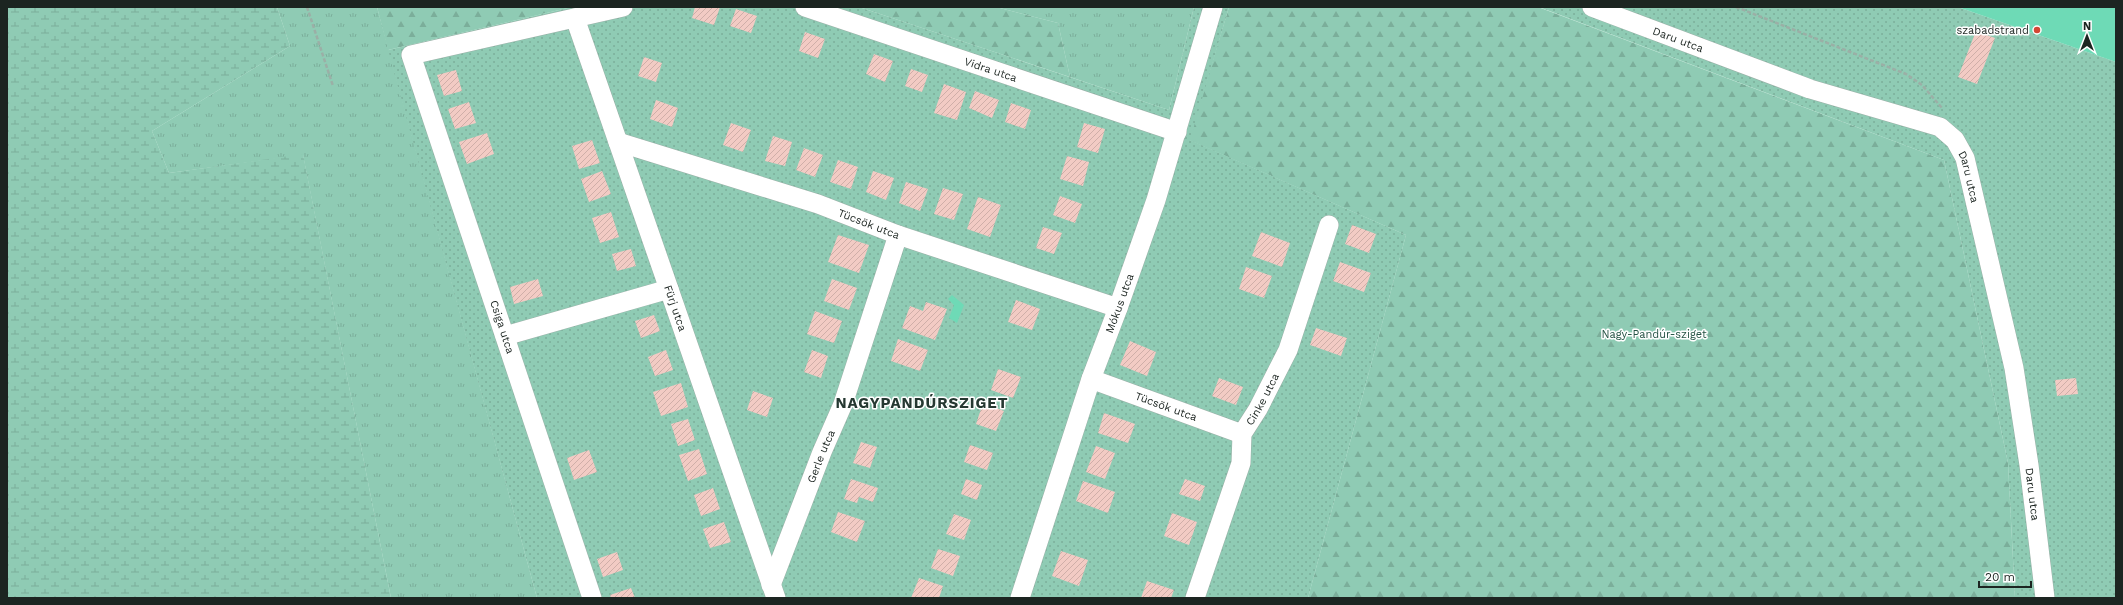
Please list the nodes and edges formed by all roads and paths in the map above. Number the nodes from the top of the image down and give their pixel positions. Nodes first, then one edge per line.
1 (306, 7) edge
2 (623, 7) edge
3 (805, 7) edge
4 (1213, 7) edge
5 (1592, 7) edge
6 (1736, 7) edge
7 (575, 18) junction
8 (333, 86) dead end
9 (1944, 111) dead end
10 (1177, 132) junction
11 (618, 142) junction
12 (1329, 225) dead end
13 (898, 235) junction
14 (669, 289) junction
15 (1118, 308) junction
16 (505, 336) junction
17 (1090, 379) junction
18 (1242, 434) junction
19 (774, 592) edge
20 (592, 598) edge
21 (1020, 598) edge
22 (1195, 598) edge
23 (2045, 598) edge

1 - 8 path
2 - 7 street
3 - 10 street, Vidra utca
4 - 10 street, Mókus utca
5 - 23 street, Daru utca
6 - 9 path
7 - 11 street, Fürj utca
7 - 16 street, Csiga utca
10 - 15 street, Mókus utca
11 - 13 street, Tücsök utca
11 - 14 street, Fürj utca
12 - 18 street, Cinke utca
13 - 15 street, Tücsök utca
13 - 19 street, Gerle utca
14 - 16 street
14 - 19 street, Fürj utca
15 - 17 street, Mókus utca
16 - 20 street, Csiga utca
17 - 18 street, Tücsök utca
17 - 21 street, Mókus utca
18 - 22 street, Cinke utca

